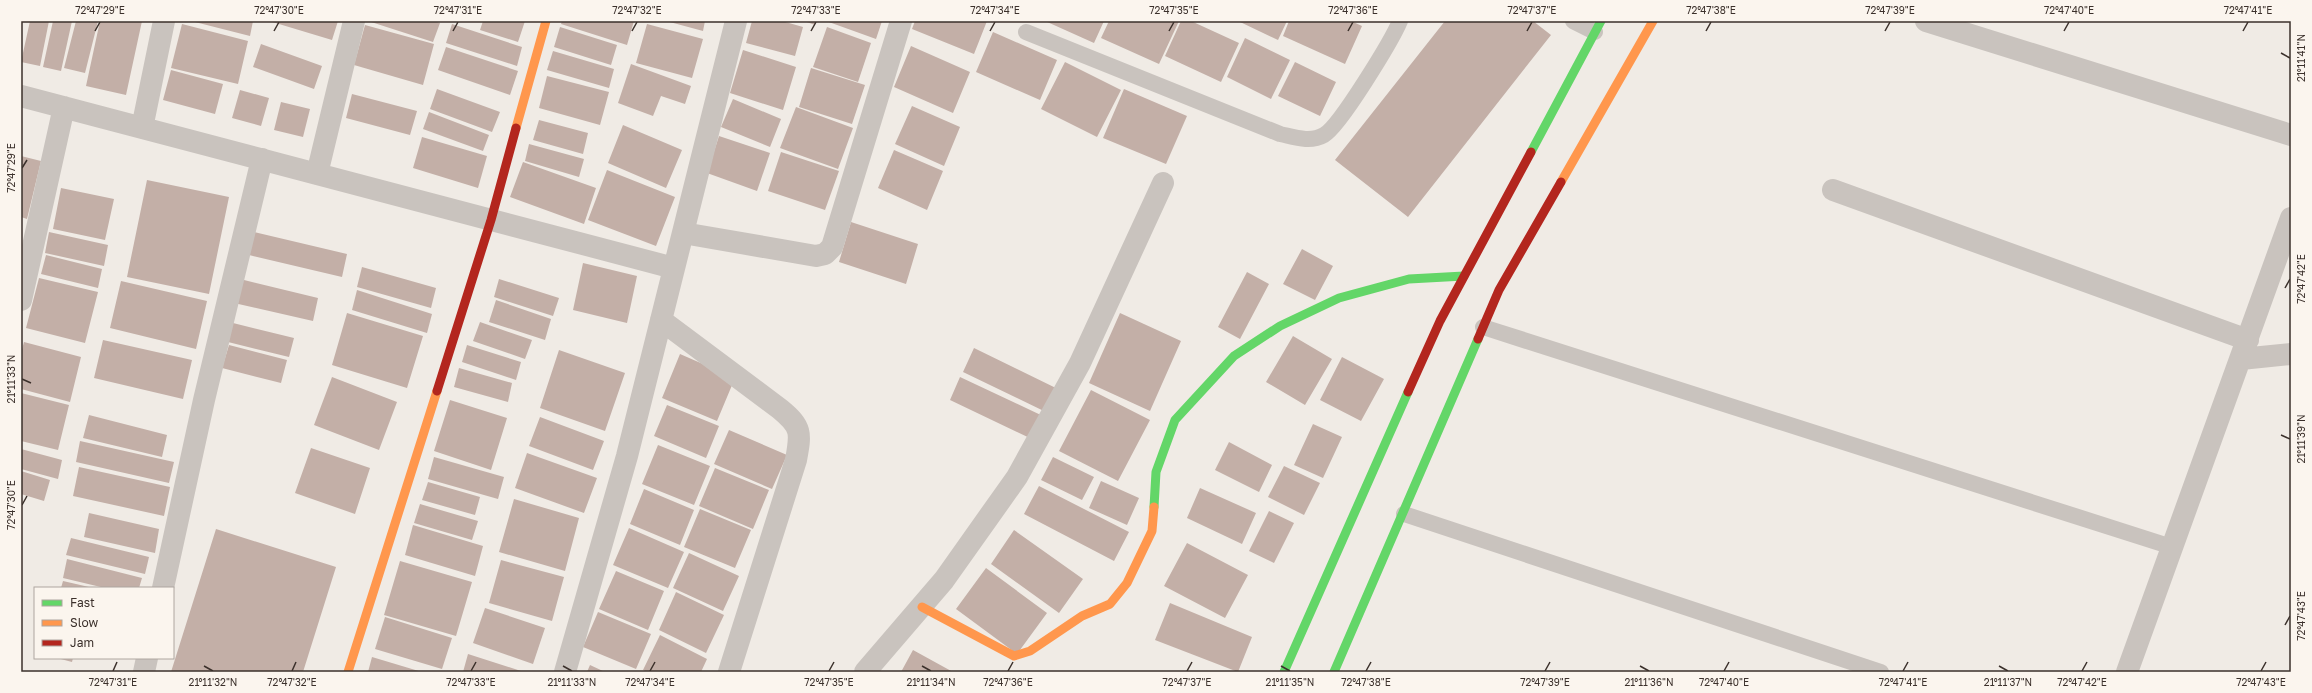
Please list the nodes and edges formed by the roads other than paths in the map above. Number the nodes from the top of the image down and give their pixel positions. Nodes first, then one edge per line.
1 (164, 21) edge
2 (354, 21) edge
3 (546, 21) edge
4 (736, 21) edge
5 (901, 21) edge
6 (1573, 21) edge
7 (1653, 21) edge
8 (1926, 21) edge
9 (1394, 23) edge
10 (1598, 26) edge
11 (1026, 32) dead end
12 (21, 96) edge
13 (64, 107) junction
14 (142, 128) junction
15 (2291, 135) edge
16 (262, 159) junction
17 (317, 174) junction
18 (1163, 183) dead end
19 (1833, 190) dead end
20 (2291, 218) edge
21 (491, 220) junction
22 (683, 233) junction
23 (674, 268) junction
24 (1464, 276) junction
25 (21, 300) edge
26 (661, 320) junction
27 (1483, 327) junction
28 (2245, 350) junction
29 (2291, 354) edge
30 (1404, 514) junction
31 (2172, 547) junction
32 (163, 587) edge
33 (922, 607) junction
34 (147, 659) edge
35 (144, 672) edge
36 (348, 672) edge
37 (564, 672) edge
38 (729, 672) edge
39 (865, 672) edge
40 (1284, 672) edge
41 (1334, 672) edge
42 (1881, 672) edge
43 (2127, 672) edge

1 - 14 street
2 - 17 street
3 - 21 street
4 - 22 street
5 - 22 street
6 - 10 lane
7 - 27 street
8 - 15 street
9 - 11 lane
10 - 24 street
12 - 13 street
13 - 14 street
13 - 25 street
14 - 16 street
16 - 17 street
16 - 32 street
17 - 21 street
18 - 33 street
19 - 28 street
20 - 28 street
21 - 23 street
21 - 36 street
22 - 23 street
23 - 26 street
24 - 33 street
24 - 40 street
26 - 37 street
26 - 38 street
27 - 30 street
27 - 31 lane
28 - 29 street
28 - 31 street
30 - 41 street
30 - 42 lane
31 - 43 street
33 - 39 street
34 - 35 street

